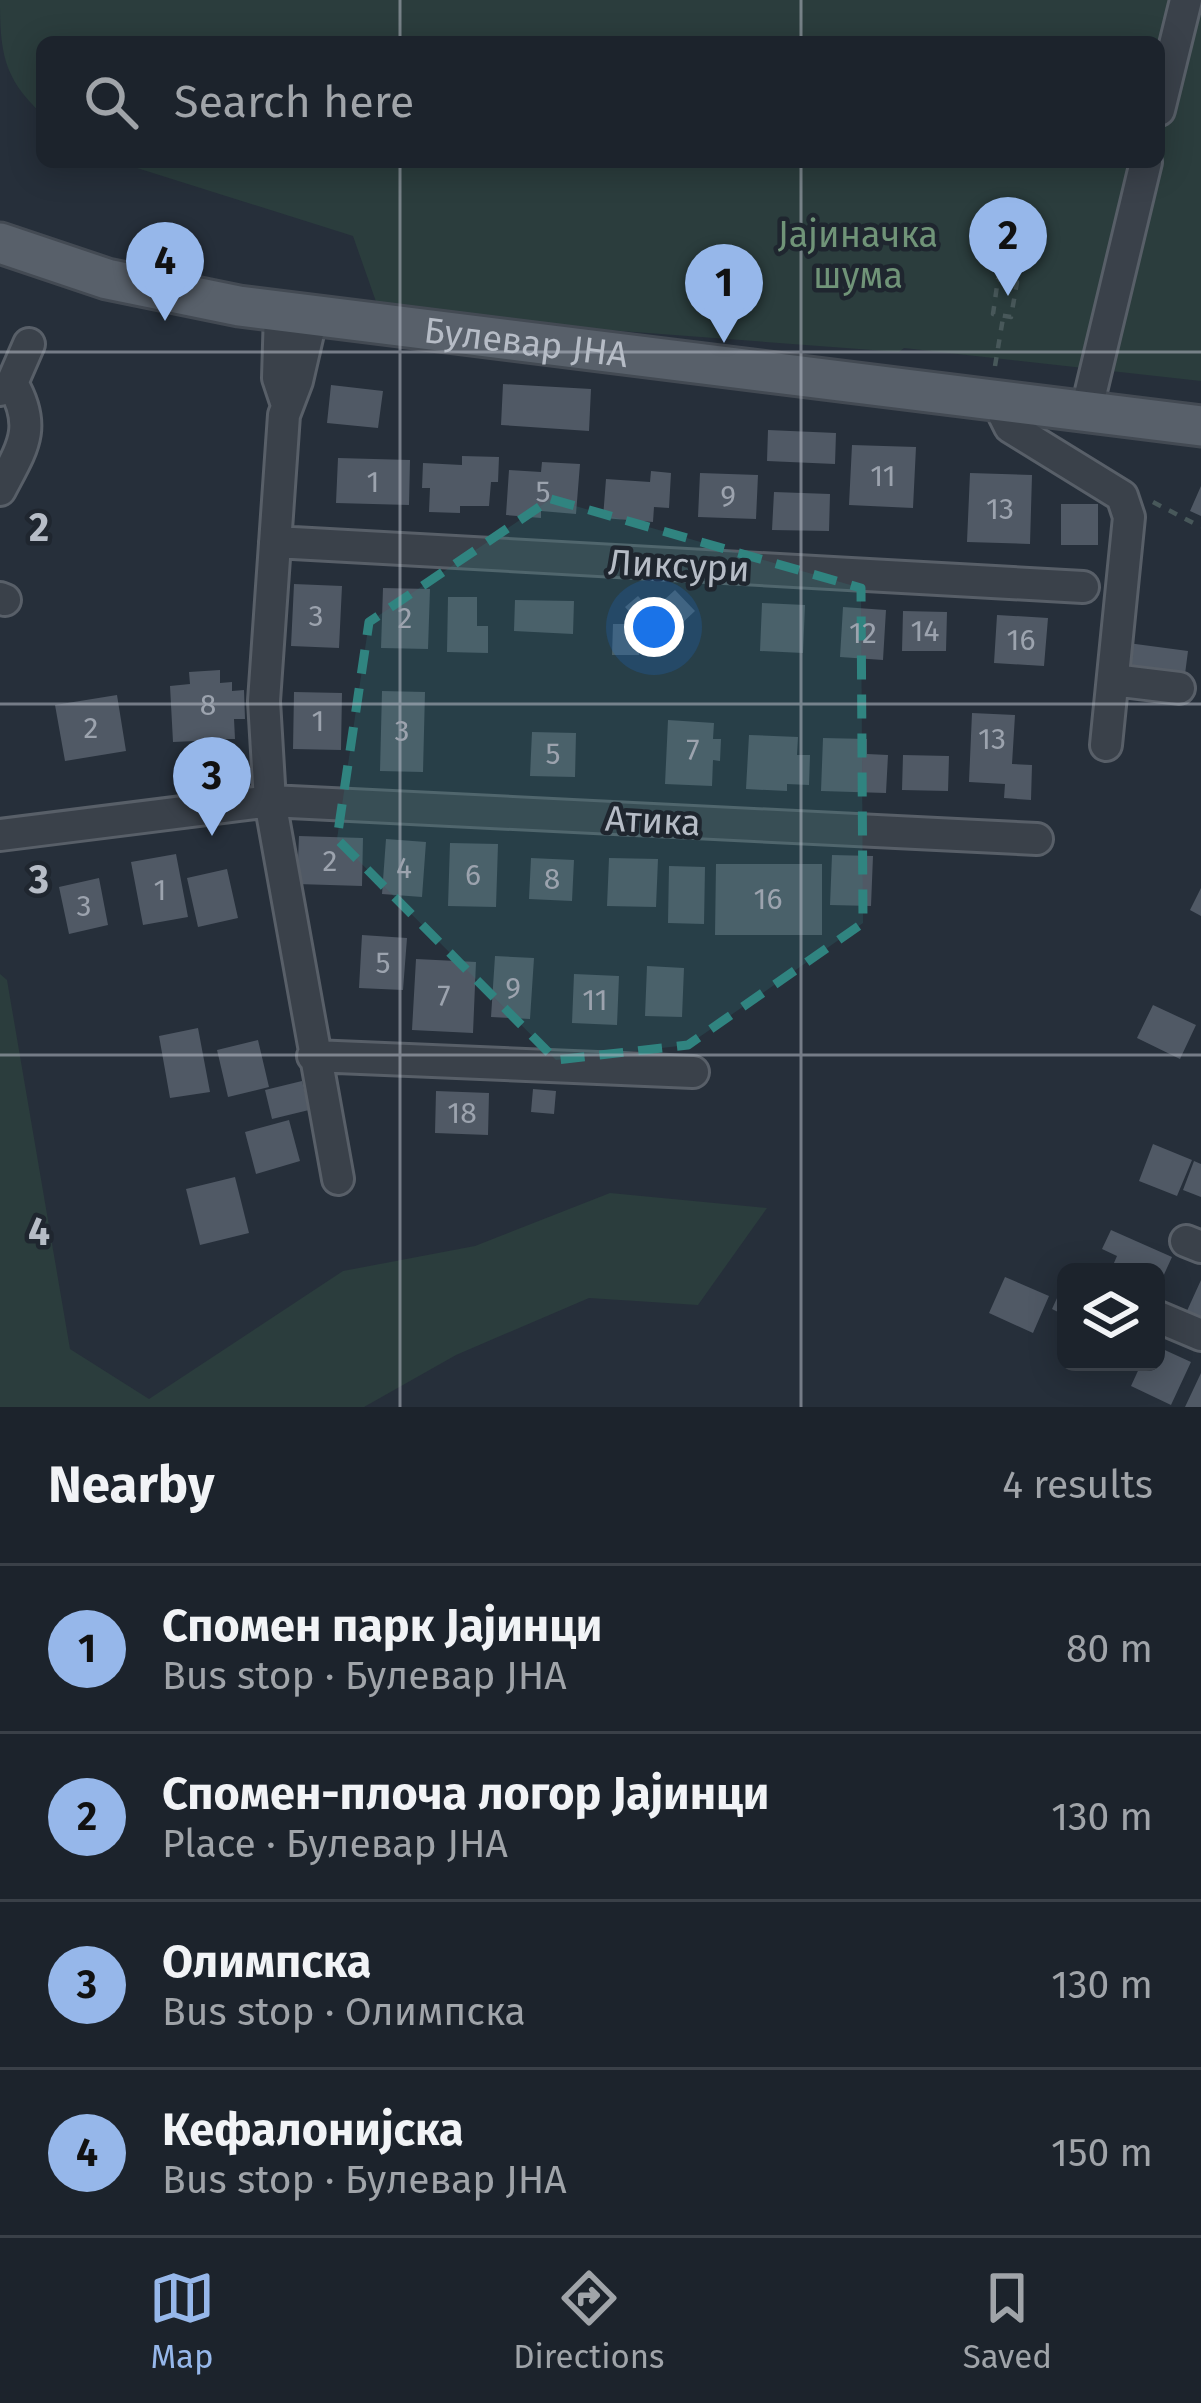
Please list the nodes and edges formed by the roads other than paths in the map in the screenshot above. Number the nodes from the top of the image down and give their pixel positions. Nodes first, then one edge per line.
1 (1186, 0) edge
2 (1165, 86) edge
3 (1145, 168) edge
4 (0, 243) edge
5 (296, 314) junction
6 (28, 344) dead end
7 (6, 386) edge
8 (997, 402) junction
9 (1086, 412) junction
10 (1201, 426) edge
11 (0, 490) edge
12 (275, 542) junction
13 (1083, 587) dead end
14 (1113, 680) junction
15 (1179, 688) dead end
16 (1106, 745) dead end
17 (269, 800) junction
18 (0, 835) edge
19 (1037, 838) dead end
20 (313, 1056) junction
21 (693, 1072) dead end
22 (338, 1179) dead end
23 (1165, 1320) edge
24 (1201, 1335) edge

1 - 2 street
3 - 9 street
4 - 5 main road, Булевар ЈНА
5 - 8 main road, Булевар ЈНА
5 - 12 street
6 - 7 street
7 - 11 street
8 - 9 main road, Булевар ЈНА
8 - 14 street
9 - 10 main road, Булевар ЈНА
12 - 13 street, Ликсури
12 - 17 street
14 - 15 street
14 - 16 street
17 - 18 street, Атика
17 - 19 street, Атика
17 - 20 street
20 - 21 street
20 - 22 street
23 - 24 street

